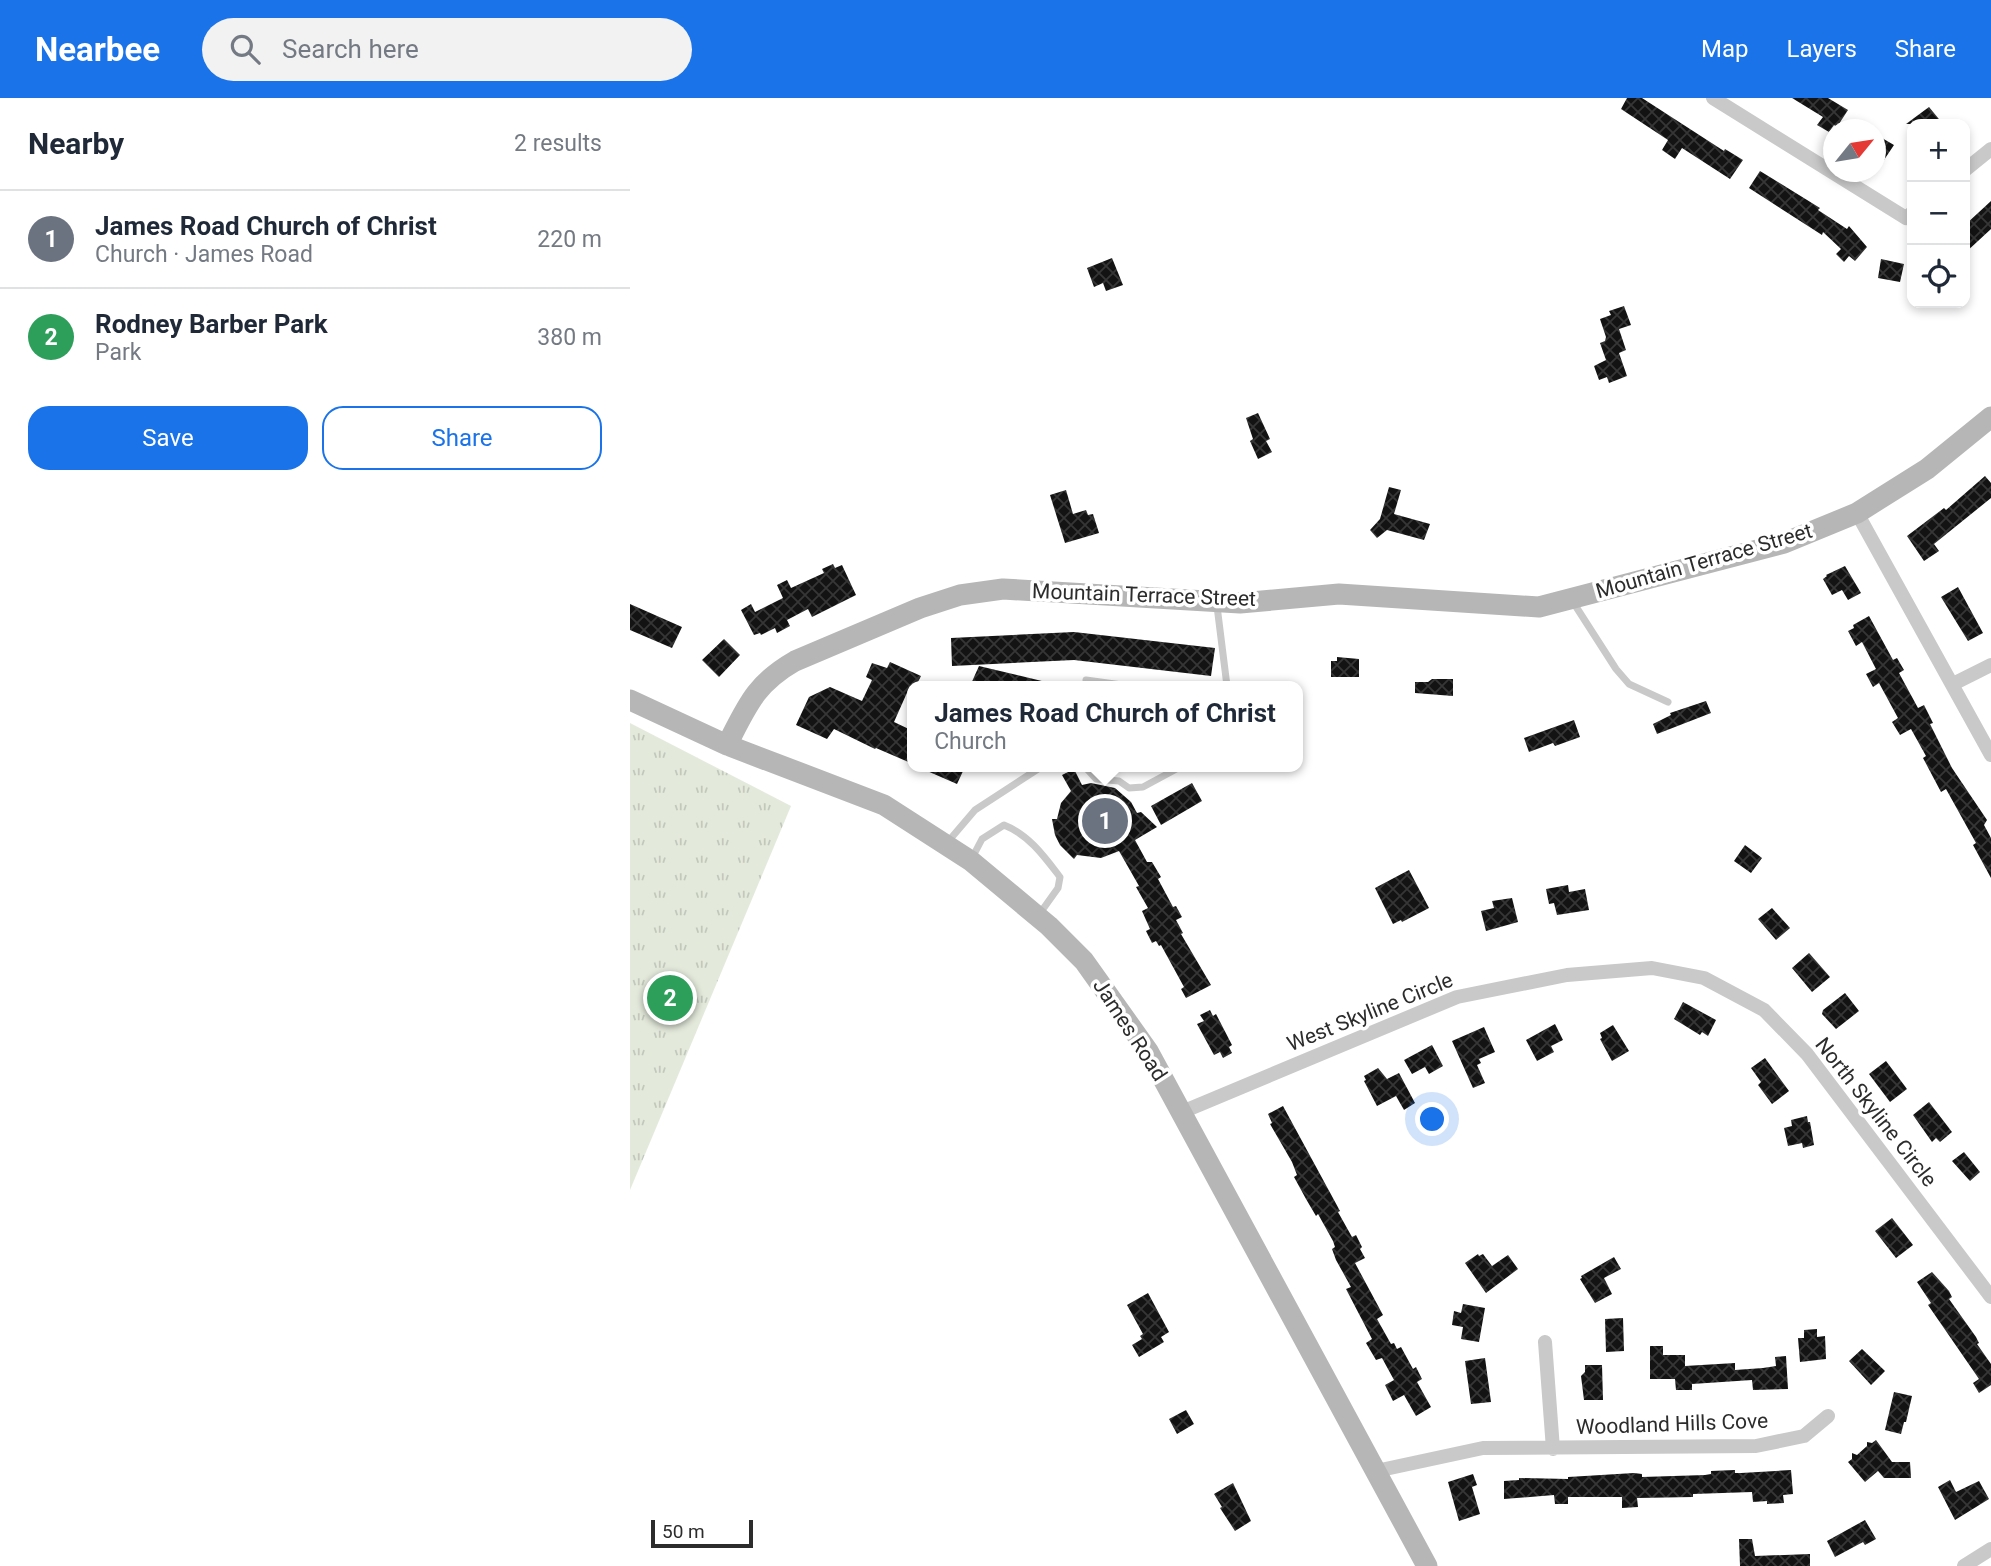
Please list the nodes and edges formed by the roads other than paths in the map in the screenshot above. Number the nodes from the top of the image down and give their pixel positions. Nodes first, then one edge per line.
1 (1713, 98) edge
2 (1991, 149) edge
3 (1970, 166) edge
4 (1907, 215) edge
5 (1991, 417) edge
6 (1857, 513) junction
7 (1570, 599) junction
8 (1216, 601) junction
9 (1991, 665) edge
10 (1086, 680) dead end
11 (1093, 681) edge
12 (1226, 681) edge
13 (1952, 684) junction
14 (630, 700) edge
15 (1668, 702) dead end
16 (727, 745) junction
17 (1991, 755) edge
18 (1033, 772) edge
19 (1090, 772) edge
20 (1171, 772) edge
21 (945, 844) junction
22 (971, 861) junction
23 (1038, 916) junction
24 (1704, 978) joint
25 (1182, 1112) junction
26 (1991, 1297) edge
27 (1545, 1342) dead end
28 (1828, 1416) dead end
29 (1553, 1449) junction
30 (1376, 1471) junction
31 (1991, 1549) edge
32 (1427, 1566) edge
33 (1964, 1566) edge

1 - 4 street
2 - 3 street
5 - 6 street, Mountain Terrace Street
6 - 7 street, Mountain Terrace Street
6 - 13 street
7 - 8 street, Mountain Terrace Street
7 - 15 lane
8 - 12 lane
8 - 16 street, Mountain Terrace Street
9 - 13 street
10 - 11 lane
13 - 17 street
14 - 16 street, James Road
16 - 21 street, James Road
18 - 21 lane
19 - 20 lane
21 - 22 street, James Road
22 - 23 street, James Road
22 - 23 lane
23 - 25 street, James Road
24 - 25 street, West Skyline Circle
24 - 26 street, North Skyline Circle
25 - 30 street, James Road
27 - 29 street, Woodland Hills Cove
28 - 29 street, Woodland Hills Cove
29 - 30 street, Woodland Hills Cove
30 - 32 street, James Road
31 - 33 street

